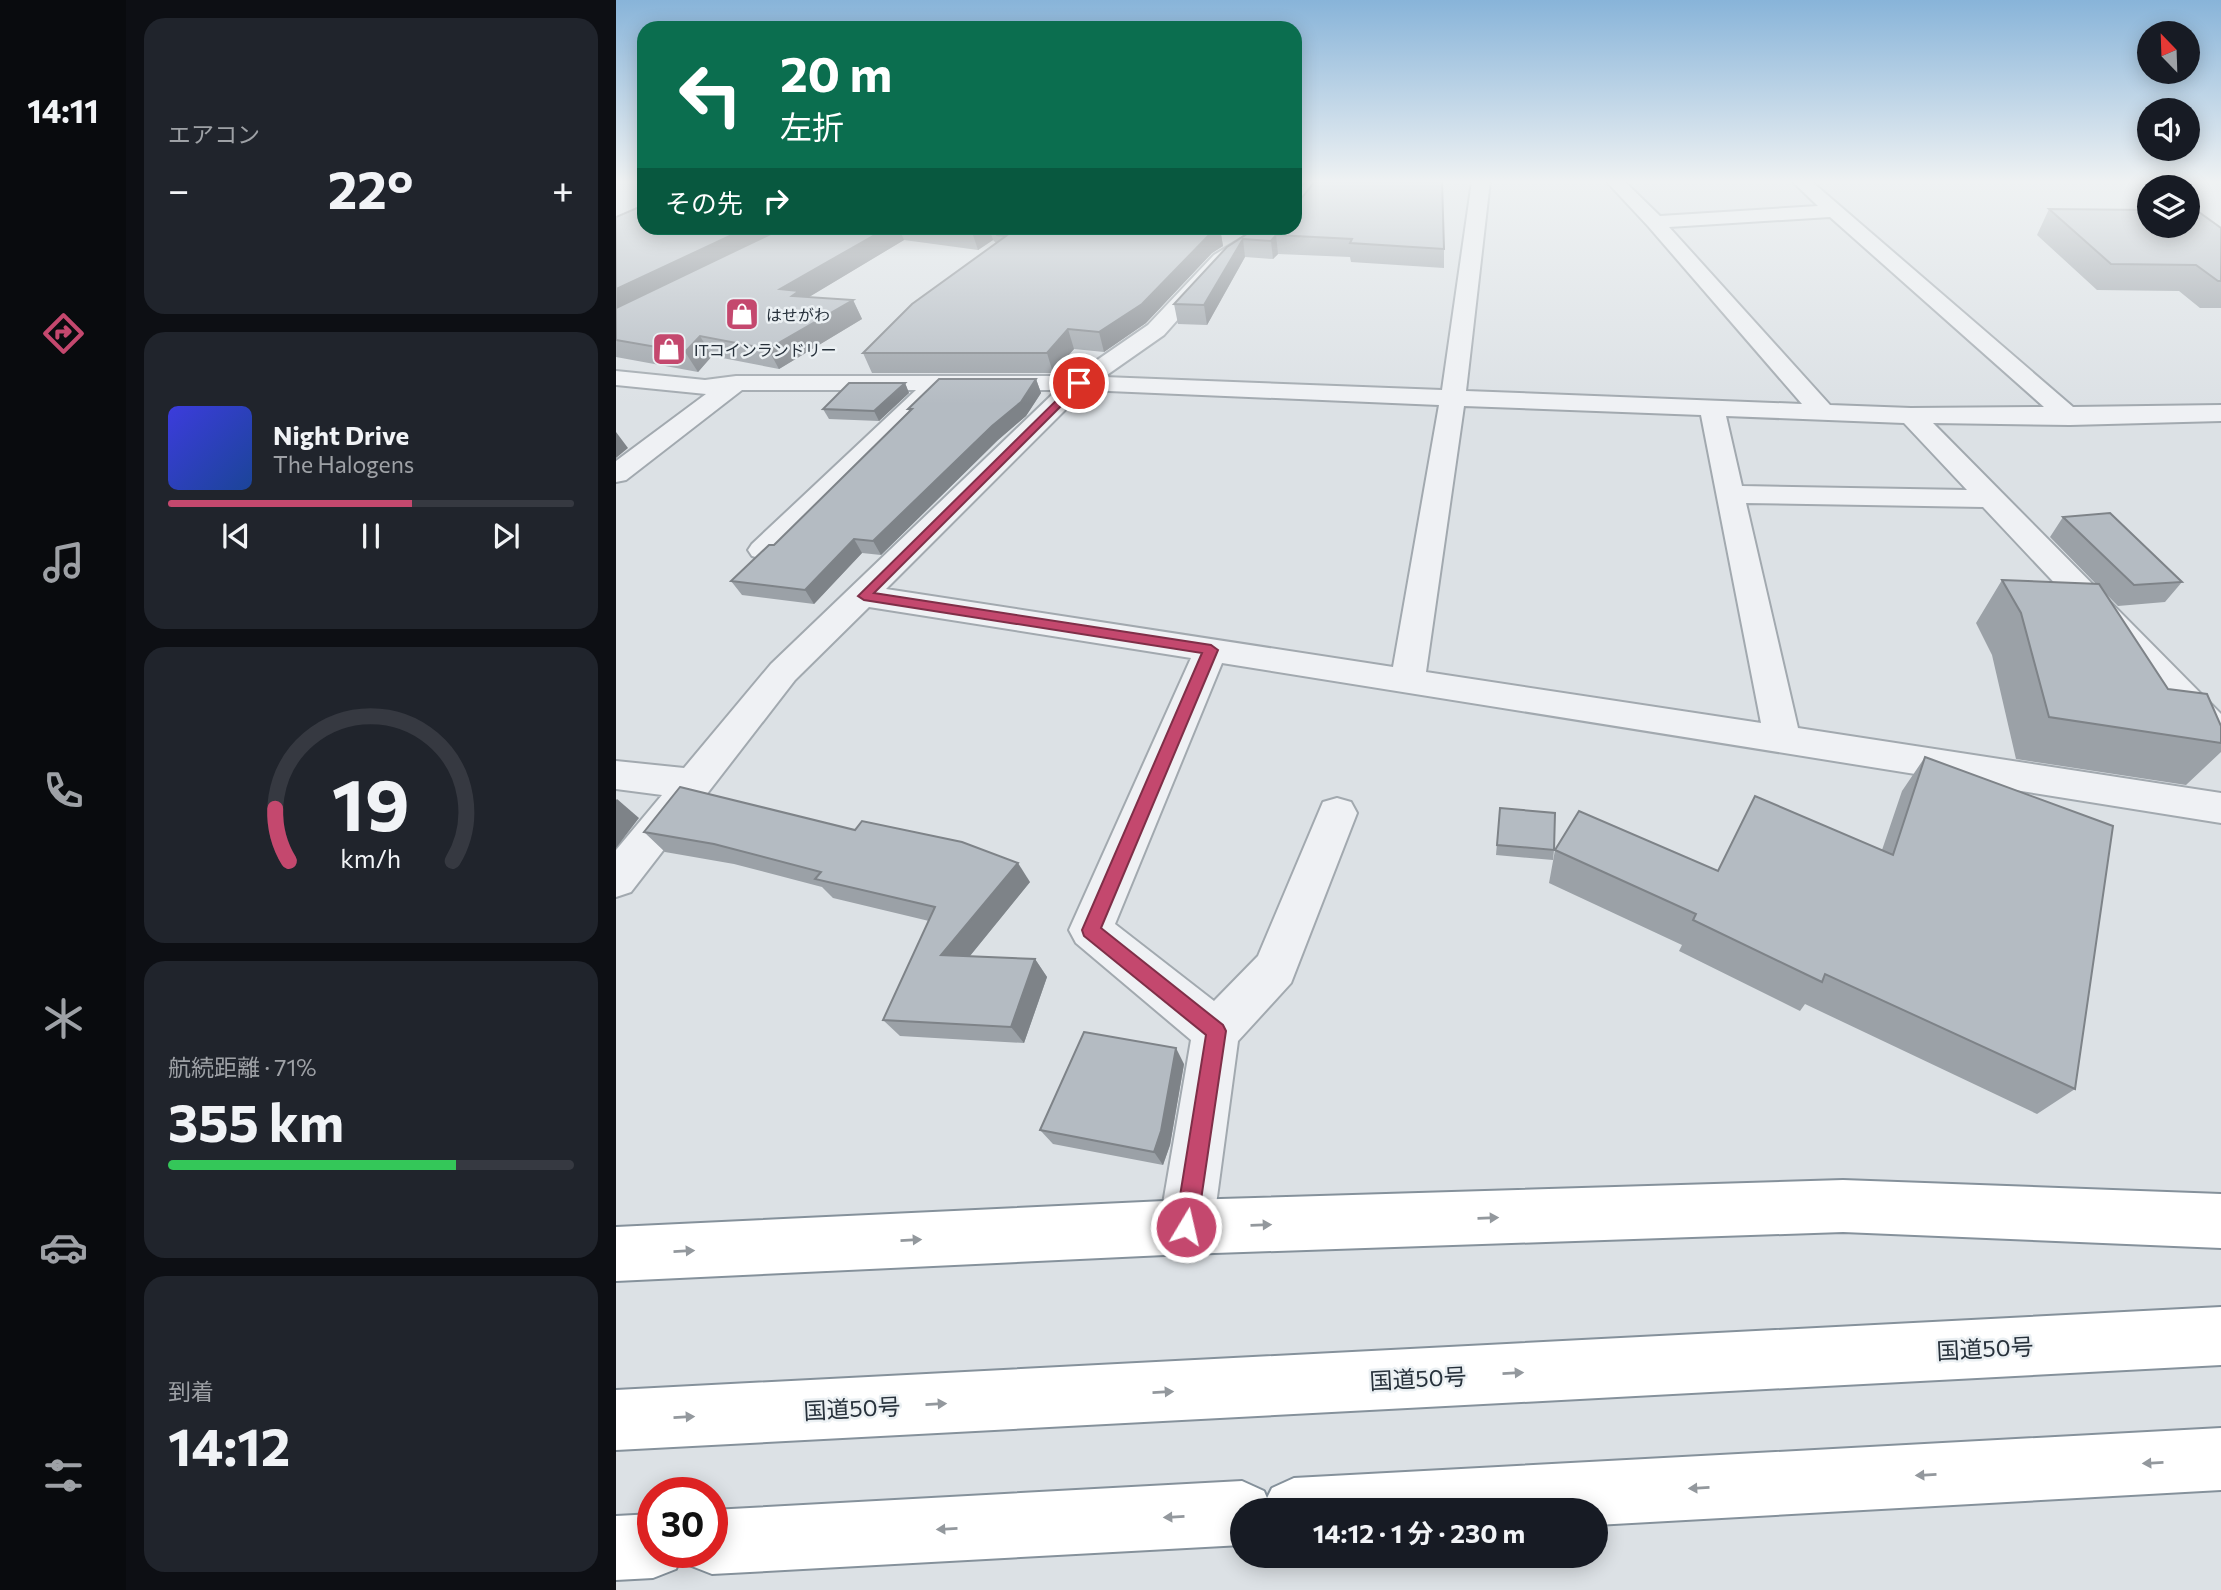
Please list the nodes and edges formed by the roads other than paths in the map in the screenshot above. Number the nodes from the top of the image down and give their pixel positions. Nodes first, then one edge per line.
1 (1227, 255) edge
2 (1471, 255) edge
3 (1684, 255) edge
4 (1884, 255) edge
5 (616, 378) edge
6 (736, 383) junction
7 (938, 383) junction
8 (1079, 383) junction
9 (1453, 397) junction
10 (1712, 408) junction
11 (1823, 413) junction
12 (2221, 413) edge
13 (1911, 416) junction
14 (2070, 416) junction
15 (616, 474) edge
16 (1730, 494) junction
17 (1992, 499) junction
18 (763, 550) edge
19 (864, 596) junction
20 (1211, 650) junction
21 (1408, 680) junction
22 (2221, 737) edge
23 (1782, 739) junction
24 (616, 775) edge
25 (694, 784) junction
26 (2221, 807) edge
27 (1337, 813) dead end
28 (616, 880) edge
29 (1216, 1031) junction
30 (2221, 1221) edge
31 (1186, 1227) junction
32 (616, 1254) edge
33 (2221, 1336) edge
34 (616, 1420) edge
35 (2221, 1459) edge
36 (1512, 1498) edge
37 (1230, 1514) edge
38 (728, 1541) edge
39 (637, 1547) edge
40 (616, 1548) edge

1 - 8 street
2 - 9 street
3 - 11 street
4 - 14 street
5 - 6 street
6 - 7 street
6 - 15 street
7 - 8 street
7 - 18 street
8 - 9 street
8 - 19 street
9 - 10 street
9 - 21 street
10 - 11 street
10 - 16 street
11 - 13 street
12 - 14 street
13 - 14 street
13 - 17 street
16 - 17 street
16 - 23 street
17 - 22 street
19 - 20 street
19 - 25 street
20 - 21 street
20 - 29 street
21 - 23 street
23 - 26 street
24 - 25 street
25 - 28 street
27 - 29 street
29 - 31 street
31 -> 30 highway
32 -> 31 highway
34 -> 33 highway, 国道50号
35 -> 36 highway
37 -> 38 highway
39 - 40 highway

